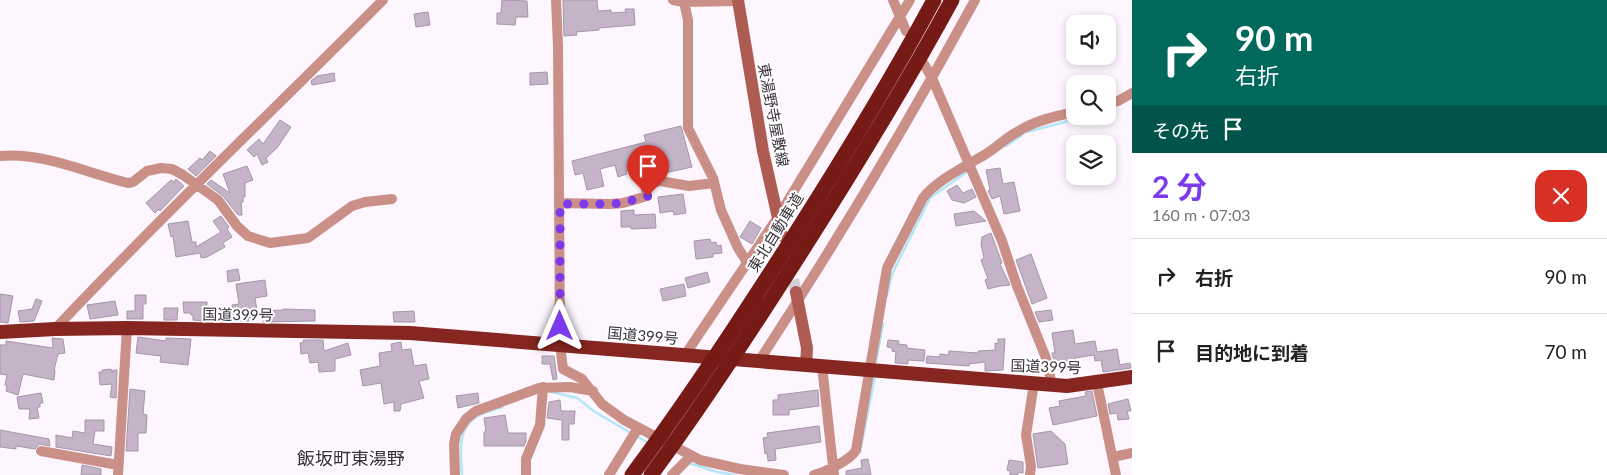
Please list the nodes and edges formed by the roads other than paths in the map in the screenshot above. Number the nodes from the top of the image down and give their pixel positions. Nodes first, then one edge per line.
1 (383, 0) edge
2 (556, 0) edge
3 (738, 0) edge
4 (893, 0) edge
5 (910, 0) edge
6 (934, 0) edge
7 (952, 0) edge
8 (975, 0) edge
9 (678, 1) edge
10 (901, 16) junction
11 (906, 31) dead end
12 (924, 64) dead end
13 (932, 78) junction
14 (1132, 93) edge
15 (1116, 100) edge
16 (1066, 114) edge
17 (0, 156) edge
18 (969, 165) junction
19 (714, 183) junction
20 (198, 185) junction
21 (392, 199) dead end
22 (560, 204) junction
23 (778, 217) junction
24 (782, 236) dead end
25 (747, 262) junction
26 (797, 296) junction
27 (127, 328) junction
28 (55, 329) junction
29 (0, 332) edge
30 (560, 344) junction
31 (685, 355) junction
32 (759, 360) junction
33 (806, 365) junction
34 (822, 366) junction
35 (869, 370) junction
36 (1132, 377) edge
37 (1034, 383) junction
38 (1097, 383) junction
39 (1052, 385) junction
40 (543, 391) junction
41 (593, 391) junction
42 (636, 432) junction
43 (41, 451) dead end
44 (1132, 453) edge
45 (657, 455) junction
46 (1113, 458) junction
47 (687, 460) junction
48 (118, 470) edge
49 (834, 470) edge
50 (455, 475) edge
51 (526, 475) edge
52 (608, 475) edge
53 (632, 475) edge
54 (651, 475) edge
55 (672, 475) edge
56 (784, 475) edge
57 (814, 475) edge
58 (1030, 475) edge
59 (1116, 475) edge

1 - 20 street
2 - 22 street
3 - 9 street
3 - 23 main road, 東湯野寺屋敷線
4 - 10 street
5 - 10 street
6 - 45 highway, 東北自動車道
7 - 45 highway, 東北自動車道
8 - 13 street
9 - 19 street
10 - 11 street
10 - 23 street
12 - 13 street
13 - 18 street
13 - 26 street
14 - 15 street
16 - 18 street
17 - 20 street
18 - 35 street
18 - 39 street
19 - 22 street
19 - 25 street
20 - 21 street
20 - 28 street
22 - 30 street
23 - 24 main road, 東湯野寺屋敷線
23 - 25 street
25 - 31 street
26 - 32 street
26 - 33 main road
27 - 28 highway, 国道399号
27 - 30 highway, 国道399号
27 - 48 street
28 - 29 highway, 国道399号
30 - 31 highway, 国道399号
30 - 41 street
31 - 32 highway, 国道399号
32 - 33 highway, 国道399号
33 - 34 highway, 国道399号
34 - 35 highway, 国道399号
34 - 49 street
35 - 37 highway, 国道399号
35 - 49 street
36 - 38 highway, 国道399号
37 - 39 highway, 国道399号
37 - 58 street
38 - 39 highway, 国道399号
38 - 46 street
40 - 41 street
40 - 50 street
40 - 51 street
41 - 42 street
42 - 47 street
42 - 52 street
43 - 48 street
44 - 46 street
45 - 53 highway, 東北自動車道
45 - 54 highway, 東北自動車道
46 - 59 street
47 - 55 street
47 - 56 street
49 - 57 street

